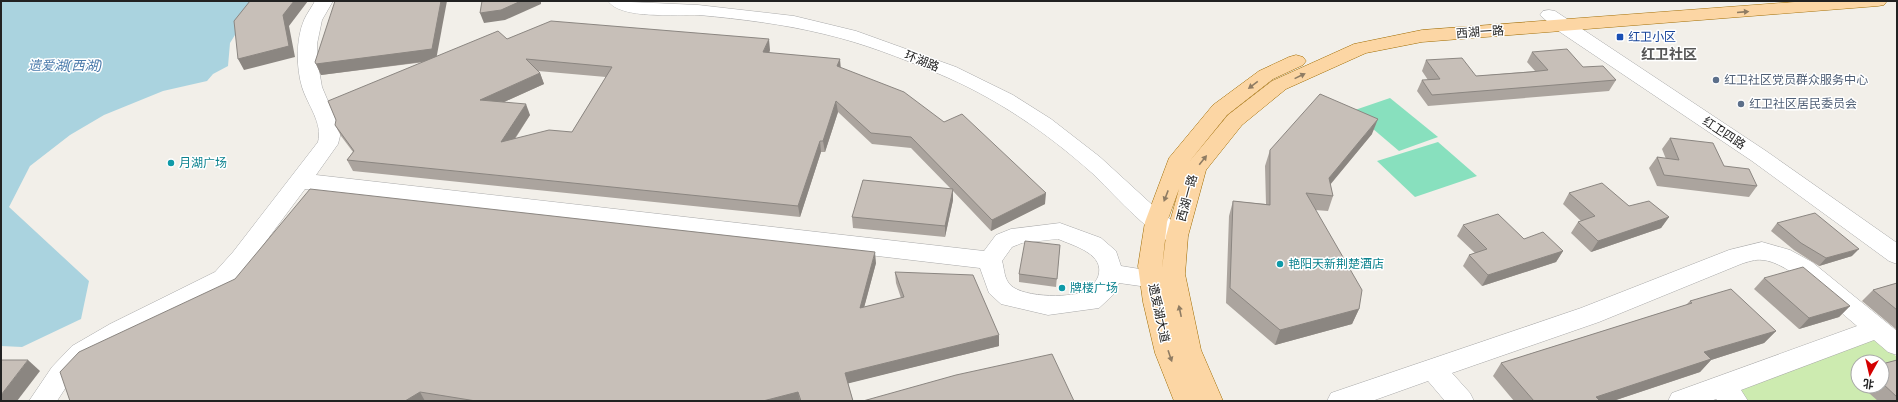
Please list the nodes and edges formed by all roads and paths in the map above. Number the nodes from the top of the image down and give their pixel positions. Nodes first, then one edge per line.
1 (324, 1) edge
2 (617, 1) edge
3 (1726, 1) edge
4 (1878, 1) edge
5 (1556, 20) junction
6 (300, 181) junction
7 (1156, 222) junction
8 (1177, 236) junction
9 (1897, 255) edge
10 (990, 260) junction
11 (1111, 273) junction
12 (1163, 280) junction
13 (1877, 329) junction
14 (1897, 346) edge
15 (1433, 369) junction
16 (1728, 394) edge
17 (42, 401) edge
18 (1187, 401) edge
19 (1210, 401) edge
20 (1340, 401) edge
21 (1461, 401) edge
22 (1681, 401) edge

1 - 6 street
2 - 7 street, 环湖路
3 - 5 main road, 西湖一路
5 -> 4 main road, 西湖一路
5 -> 7 main road, 西湖一路
8 -> 5 main road, 西湖一路
5 - 9 street, 红卫四路
6 - 10 street
6 - 17 street
7 - 8 street, 环湖路
7 - 12 main road, 遗爱湖大道
8 - 12 main road, 遗爱湖大道
10 - 11 street
10 - 11 street
11 - 12 street
12 -> 18 main road, 遗爱湖大道
19 -> 12 main road, 遗爱湖大道
13 - 14 street
13 - 15 street
13 - 16 street
15 - 20 street
15 - 21 street
16 - 22 street

